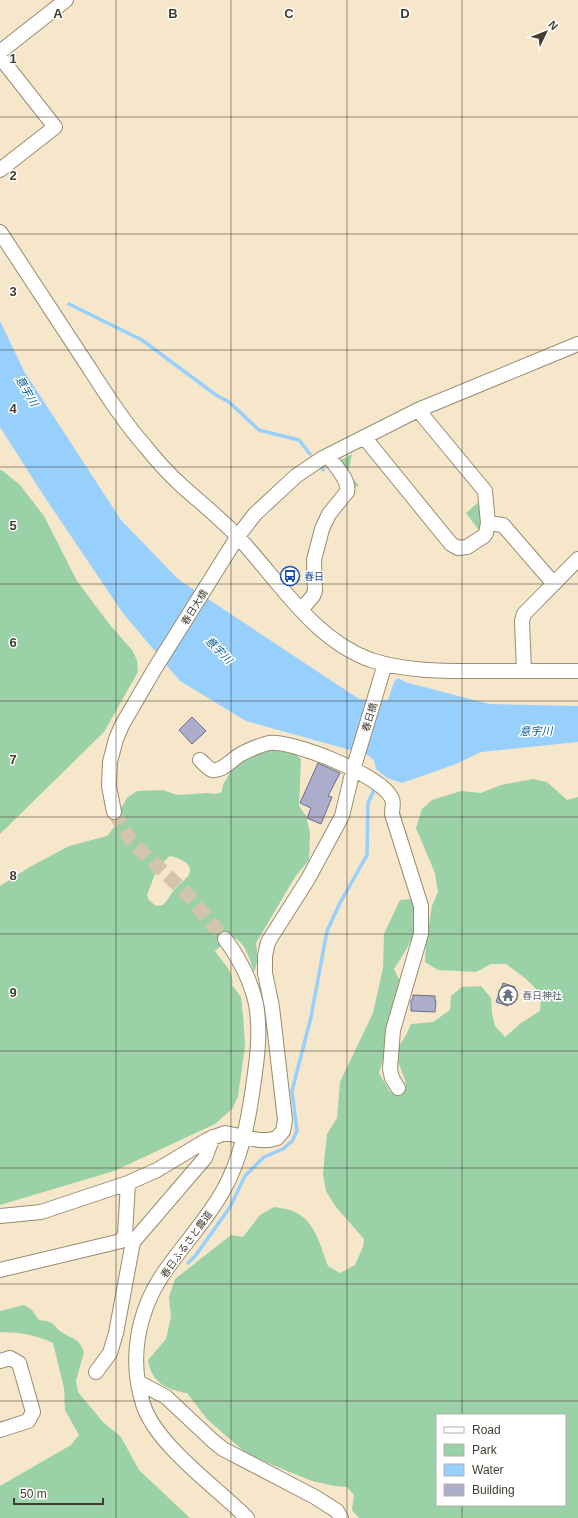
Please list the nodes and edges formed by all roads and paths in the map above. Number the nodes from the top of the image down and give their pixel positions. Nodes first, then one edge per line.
1 (66, 0) edge
2 (0, 52) edge
3 (0, 57) edge
4 (0, 170) edge
5 (0, 232) edge
6 (578, 344) edge
7 (418, 410) junction
8 (364, 437) junction
9 (328, 456) junction
10 (488, 523) junction
11 (235, 540) junction
12 (578, 559) edge
13 (554, 584) junction
14 (301, 610) junction
15 (384, 668) junction
16 (524, 671) junction
17 (578, 671) edge
18 (200, 760) dead end
19 (354, 767) junction
20 (114, 812) tunnel mouth
21 (225, 939) tunnel mouth
22 (398, 1088) dead end
23 (244, 1136) junction
24 (213, 1137) junction
25 (128, 1183) junction
26 (0, 1216) edge
27 (128, 1240) junction
28 (0, 1270) edge
29 (0, 1361) edge
30 (96, 1372) dead end
31 (138, 1382) junction
32 (0, 1430) edge
33 (247, 1518) edge
34 (341, 1518) edge

1 - 2 street
3 - 4 street
5 - 11 street
6 - 7 street, 春日大橋
7 - 8 street, 春日大橋
7 - 10 street
8 - 9 street, 春日大橋
8 - 10 street
9 - 11 street, 春日大橋
9 - 14 street
10 - 13 street
11 - 14 street
11 - 20 street, 春日大橋
12 - 13 street
13 - 16 street
14 - 15 street
15 - 16 street
15 - 19 street, 春日橋
16 - 17 street
18 - 19 street
19 - 22 street
19 - 23 street, 春日橋
21 - 23 street, 春日ふるさと農道
23 - 24 street, 春日橋
23 - 31 street, 春日ふるさと農道
24 - 25 street
24 - 27 street
25 - 26 street
25 - 27 street
27 - 28 street
27 - 30 street
29 - 32 street
31 - 33 street, 春日ふるさと農道
31 - 34 street

